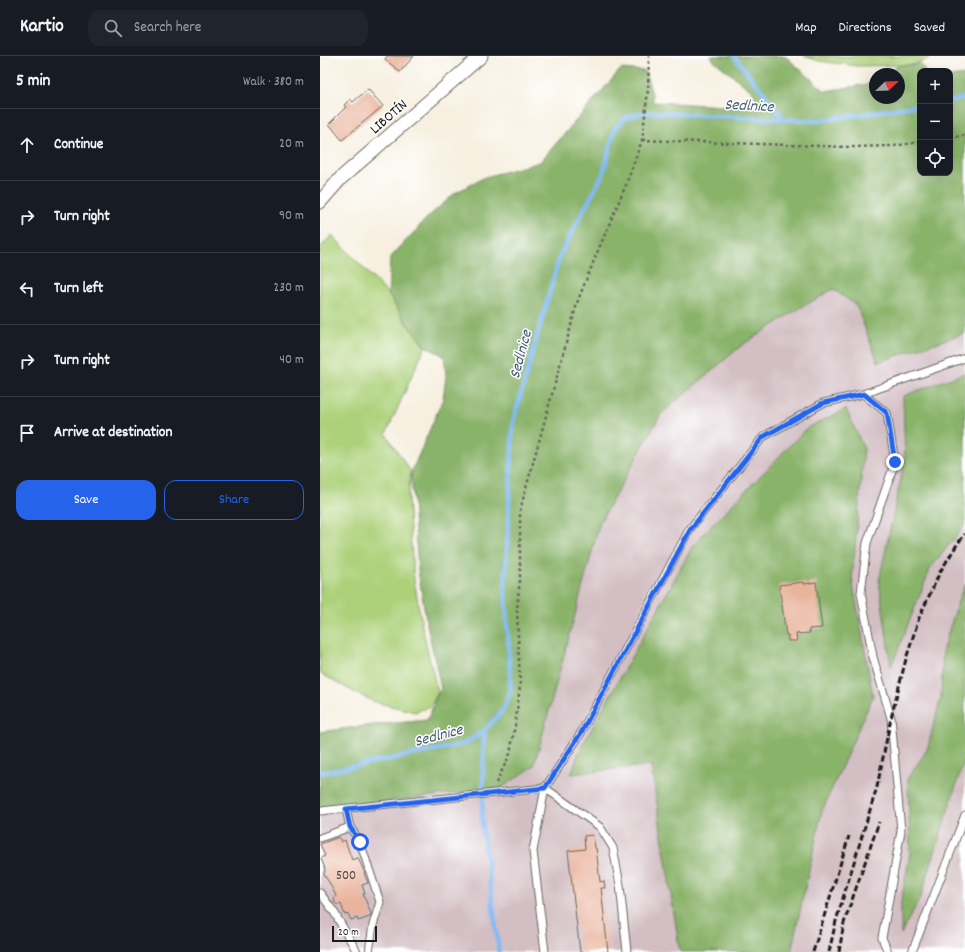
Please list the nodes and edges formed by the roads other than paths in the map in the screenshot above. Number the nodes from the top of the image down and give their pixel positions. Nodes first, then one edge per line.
1 (481, 56) edge
2 (320, 202) edge
3 (965, 358) edge
4 (864, 394) junction
5 (545, 788) junction
6 (346, 809) junction
7 (320, 811) edge
8 (965, 815) edge
9 (350, 827) junction
10 (320, 838) edge
11 (320, 893) edge
12 (357, 952) edge
13 (369, 952) edge
14 (546, 952) edge
15 (627, 952) edge
16 (888, 952) edge
17 (912, 952) edge

1 - 2 street, LIBOTÍN
3 - 4 lane
4 - 5 lane
4 - 16 lane
5 - 6 lane
5 - 14 lane
5 - 15 lane
6 - 7 lane
6 - 9 lane
8 - 17 lane
9 - 10 lane
9 - 13 lane
11 - 12 lane

